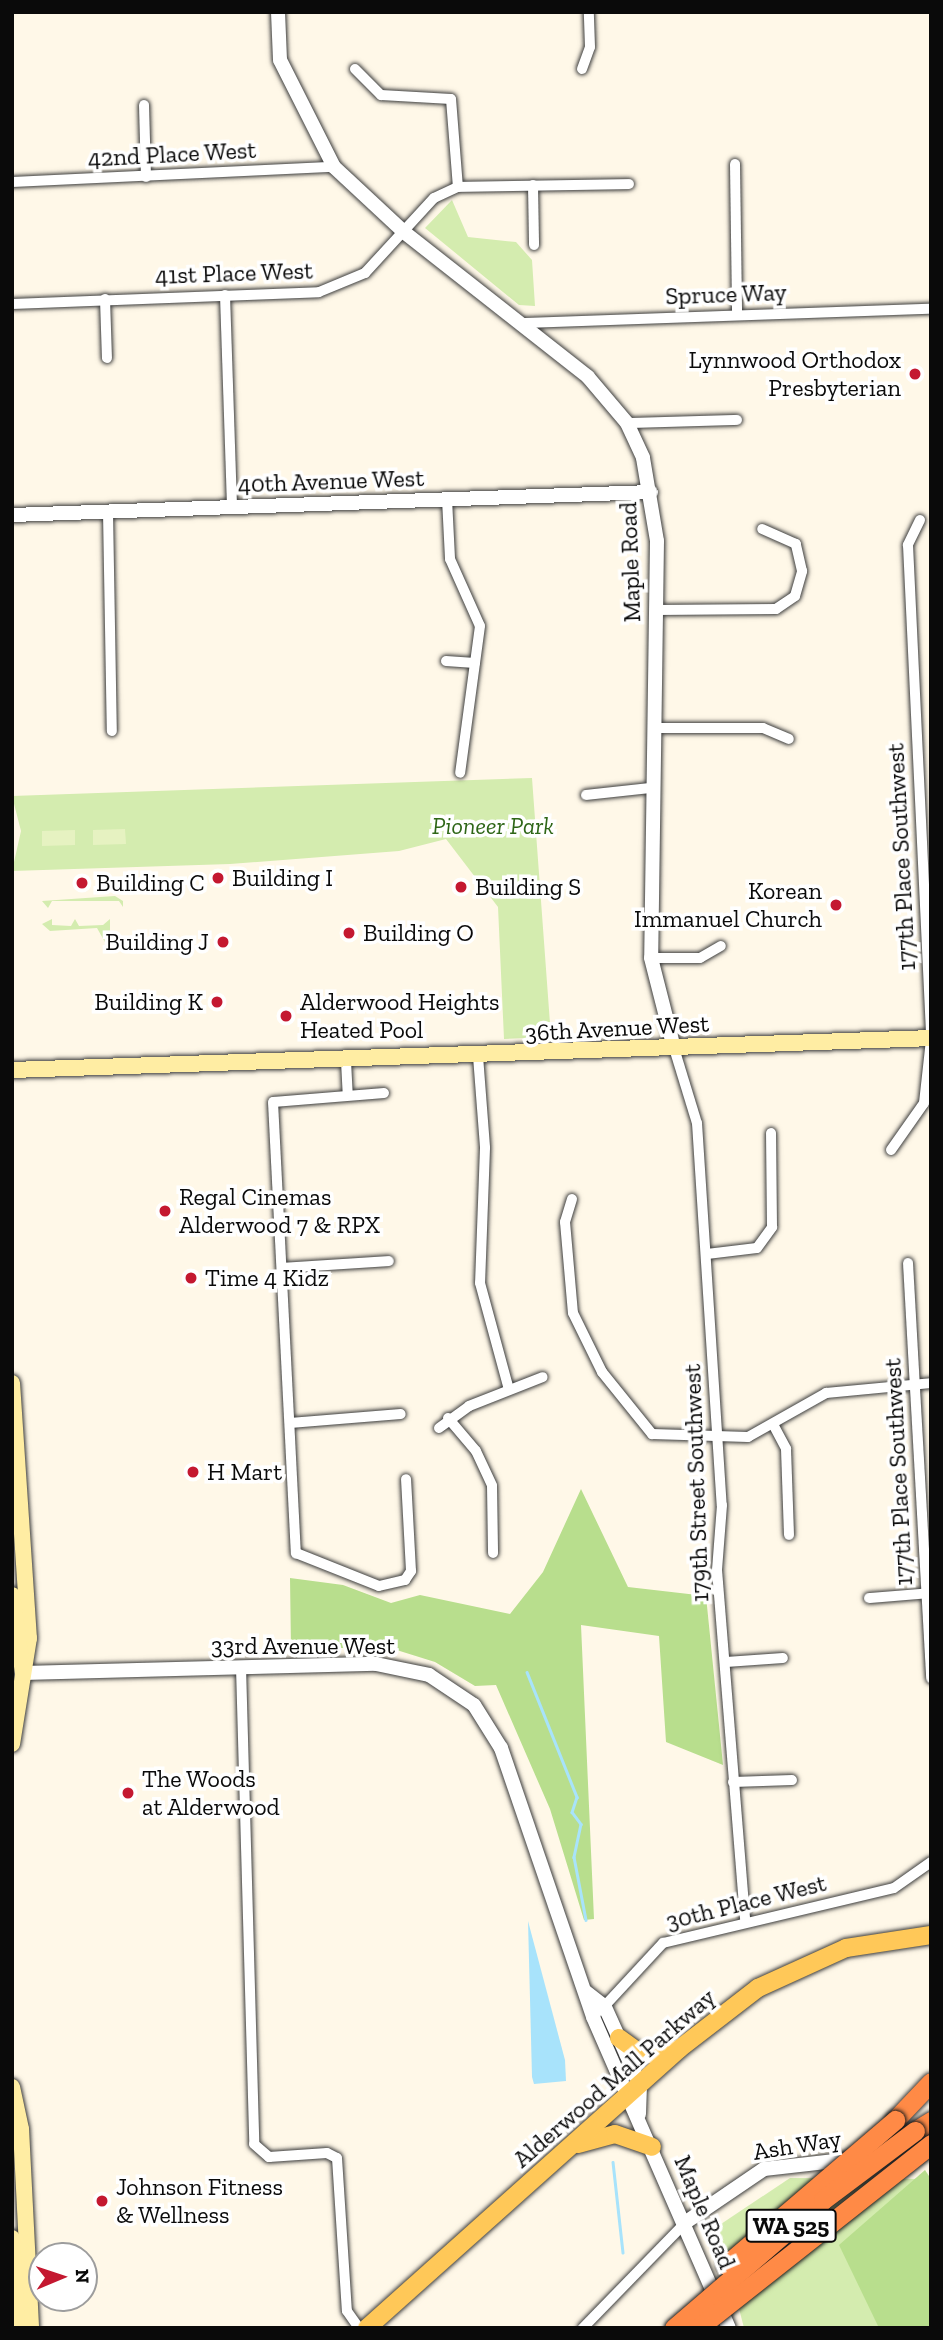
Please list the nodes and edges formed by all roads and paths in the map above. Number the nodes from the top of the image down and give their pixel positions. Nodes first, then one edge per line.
1 (278, 12) edge
2 (589, 12) edge
3 (355, 69) dead end
4 (582, 69) dead end
5 (144, 105) dead end
6 (735, 164) dead end
7 (334, 167) junction
8 (146, 177) junction
9 (12, 182) edge
10 (629, 184) dead end
11 (533, 185) junction
12 (458, 187) junction
13 (404, 232) junction
14 (534, 245) dead end
15 (225, 295) junction
16 (106, 299) junction
17 (12, 304) edge
18 (931, 309) edge
19 (737, 315) junction
20 (523, 323) junction
21 (107, 358) dead end
22 (737, 420) dead end
23 (627, 423) junction
24 (651, 492) junction
25 (447, 499) junction
26 (232, 508) junction
27 (108, 512) junction
28 (12, 515) edge
29 (920, 520) dead end
30 (762, 529) dead end
31 (656, 610) junction
32 (446, 661) dead end
33 (475, 663) junction
34 (653, 728) junction
35 (112, 731) dead end
36 (789, 739) dead end
37 (460, 773) dead end
38 (650, 788) junction
39 (586, 794) dead end
40 (721, 946) dead end
41 (651, 958) junction
42 (931, 1038) edge
43 (674, 1048) junction
44 (478, 1056) junction
45 (346, 1061) junction
46 (12, 1070) edge
47 (384, 1093) dead end
48 (348, 1094) junction
49 (771, 1133) dead end
50 (891, 1150) dead end
51 (572, 1199) dead end
52 (707, 1254) junction
53 (389, 1261) dead end
54 (908, 1263) dead end
55 (282, 1268) junction
56 (543, 1377) dead end
57 (931, 1382) edge
58 (12, 1383) edge
59 (913, 1384) junction
60 (508, 1386) junction
61 (401, 1414) dead end
62 (448, 1418) junction
63 (290, 1423) junction
64 (774, 1426) junction
65 (439, 1428) dead end
66 (718, 1440) junction
67 (406, 1479) dead end
68 (15, 1485) edge
69 (926, 1515) edge
70 (789, 1535) dead end
71 (493, 1553) dead end
72 (929, 1593) edge
73 (12, 1595) edge
74 (869, 1598) dead end
75 (783, 1658) dead end
76 (726, 1662) junction
77 (241, 1667) junction
78 (23, 1673) junction
79 (931, 1678) edge
80 (12, 1744) edge
81 (792, 1780) dead end
82 (733, 1782) junction
83 (931, 1862) edge
84 (745, 1921) junction
85 (931, 1936) edge
86 (586, 1992) junction
87 (605, 2007) junction
88 (593, 2017) junction
89 (619, 2038) junction
90 (679, 2049) junction
91 (931, 2082) edge
92 (12, 2087) edge
93 (633, 2091) junction
94 (926, 2132) edge
95 (575, 2145) junction
96 (652, 2147) junction
97 (931, 2156) edge
98 (12, 2185) edge
99 (26, 2218) junction
100 (686, 2222) junction
101 (805, 2237) junction
102 (12, 2238) edge
103 (13, 2252) edge
104 (665, 2327) edge
105 (17, 2328) edge
106 (31, 2328) edge
107 (359, 2328) edge
108 (368, 2328) edge
109 (583, 2328) edge
110 (674, 2328) edge
111 (698, 2328) edge
112 (716, 2328) edge
113 (729, 2328) edge

1 - 7 street, Maple Road
2 - 4 street
3 - 12 street
5 - 8 street
6 - 19 street
7 - 8 street, 42nd Place West
7 - 13 street, Maple Road
8 - 9 street, 42nd Place West
10 - 11 street, 41st Place West
11 - 12 street, 41st Place West
11 - 14 street
12 - 13 street, 41st Place West
13 - 15 street, 41st Place West
13 - 20 street, Maple Road
15 - 16 street, 41st Place West
15 - 26 street
16 - 17 street, 41st Place West
16 - 21 street
18 - 19 street, Spruce Way
19 - 20 street, Spruce Way
20 - 23 street, Maple Road
22 - 23 street
23 - 24 street, Maple Road
24 - 25 street, 40th Avenue West
24 - 31 street, Maple Road
25 - 26 street, 40th Avenue West
25 - 33 street
26 - 27 street, 40th Avenue West
27 - 28 street, 40th Avenue West
27 - 35 street
29 - 42 street, 177th Place Southwest
30 - 31 street
31 - 34 street, Maple Road
32 - 33 street
33 - 37 street
34 - 36 street
34 - 38 street, Maple Road
38 - 39 street
38 - 41 street, Maple Road
40 - 41 street
41 - 43 street, Maple Road
42 - 43 main road, 36th Avenue West
42 - 50 street, 177th Place Southwest
43 - 44 main road, 36th Avenue West
43 - 52 street, 179th Street Southwest
44 - 45 main road, 36th Avenue West
44 - 60 street
45 - 46 main road, 36th Avenue West
45 - 48 street
47 - 48 street
48 - 55 street
49 - 52 street
51 - 66 street
52 - 66 street, 179th Street Southwest
53 - 55 street
54 - 59 street, 177th Place Southwest
55 - 63 street
56 - 60 street
57 - 59 street
58 - 68 main road
59 - 64 street
59 - 69 street, 177th Place Southwest
60 - 62 street
61 - 63 street
62 - 65 street
62 - 71 street
63 - 67 street
64 - 66 street
64 - 70 street
66 - 76 street, 179th Street Southwest
68 - 78 main road
69 - 72 street, 177th Place Southwest
72 - 74 street
72 - 79 street, 177th Place Southwest
73 - 78 main road
75 - 76 street
76 - 82 street, 179th Street Southwest
77 - 78 street, 33rd Avenue West
77 - 86 street, 33rd Avenue West
77 - 107 street
78 - 80 main road
81 - 82 street
82 - 84 street, 179th Street Southwest
83 - 84 street, 30th Place West
84 - 87 street, 30th Place West
85 - 90 main road, Alderwood Mall Parkway
86 - 87 street
86 - 88 street, 33rd Avenue West
87 - 88 street, 30th Place West
87 - 89 street
88 - 93 street, 33rd Avenue West
89 - 90 main road
89 - 93 street
90 - 93 main road, Alderwood Mall Parkway
91 - 104 highway, bridge
92 - 99 main road
93 - 95 main road, Alderwood Mall Parkway
93 - 96 street, Maple Road
94 - 101 highway, WA 525, bridge
94 - 110 highway, WA 525, bridge
95 - 96 main road
95 - 108 main road, Alderwood Mall Parkway
96 - 100 street, Maple Road
97 - 100 street, Ash Way
98 - 99 main road
99 - 103 main road
99 - 106 main road
100 - 109 street
100 - 113 street, Maple Road
101 - 111 highway, WA 525, bridge
101 - 112 highway, bridge
102 - 103 main road
103 - 105 main road

